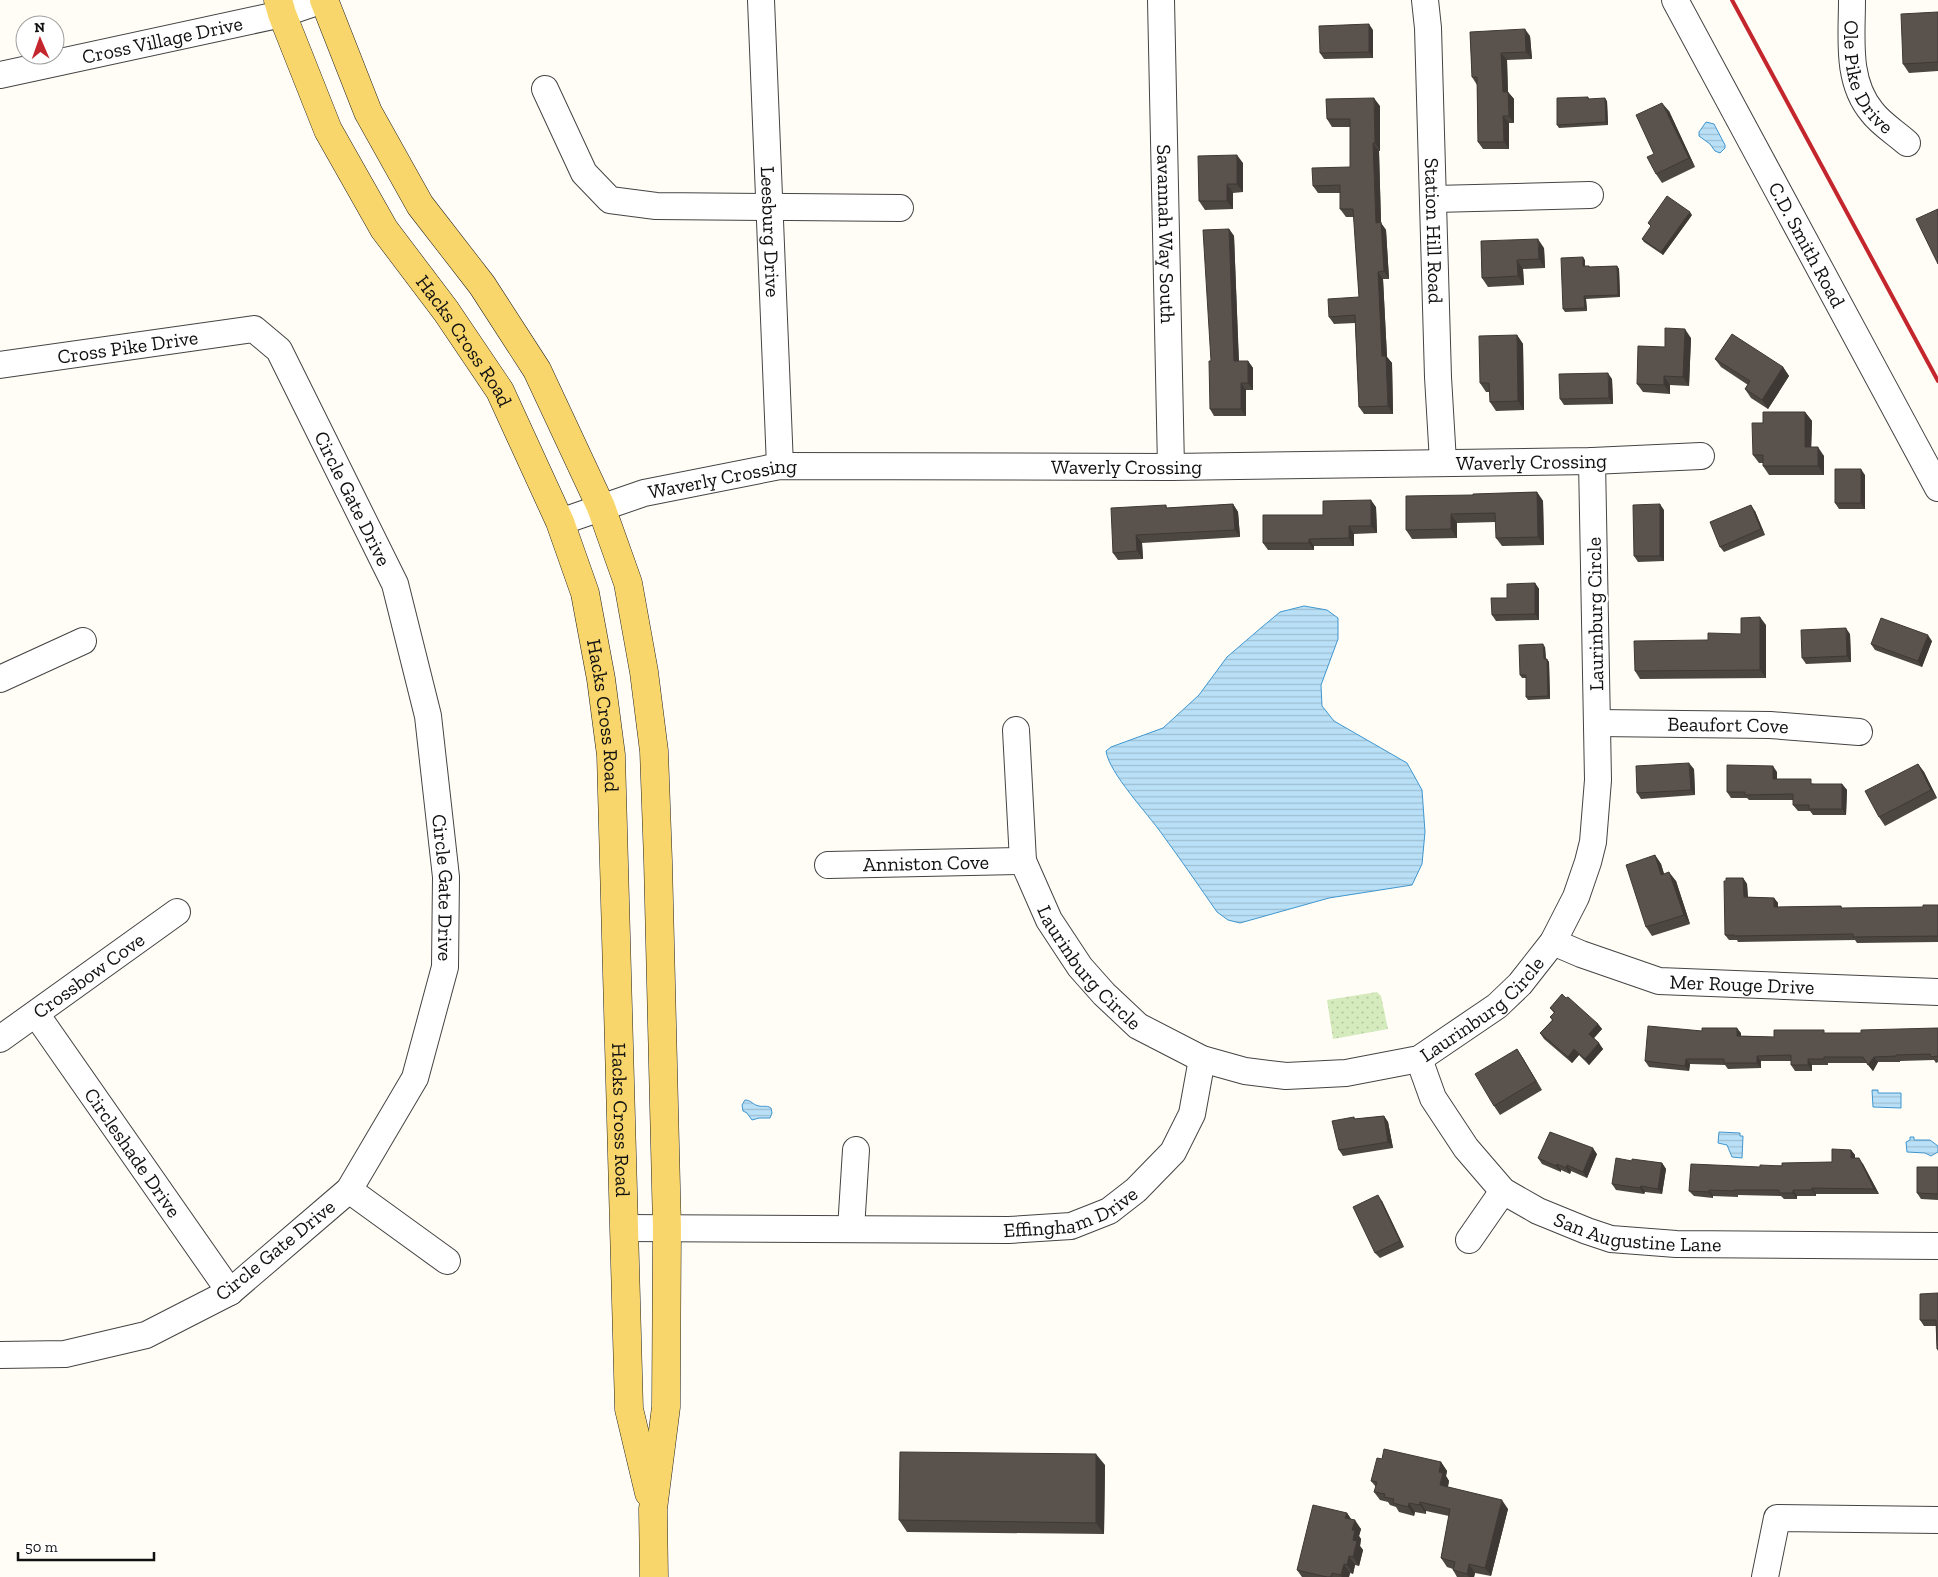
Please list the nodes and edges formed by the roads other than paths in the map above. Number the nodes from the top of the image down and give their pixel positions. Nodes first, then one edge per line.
1 (323, 0) edge
2 (761, 0) edge
3 (1161, 0) edge
4 (1425, 0) edge
5 (1675, 0) edge
6 (1852, 0) edge
7 (280, 7) edge
8 (0, 75) edge
9 (545, 89) dead end
10 (1907, 143) dead end
11 (1590, 196) dead end
12 (1434, 199) junction
13 (770, 206) junction
14 (900, 208) dead end
15 (254, 328) joint
16 (0, 365) edge
17 (1701, 456) dead end
18 (1592, 461) junction
19 (1443, 462) junction
20 (780, 466) junction
21 (1171, 467) junction
22 (1938, 488) edge
23 (601, 507) junction
24 (560, 522) junction
25 (83, 641) dead end
26 (0, 679) edge
27 (1597, 723) junction
28 (1016, 730) dead end
29 (1859, 732) dead end
30 (1023, 862) junction
31 (828, 865) dead end
32 (177, 912) dead end
33 (1553, 942) junction
34 (1938, 992) edge
35 (36, 1014) junction
36 (0, 1039) edge
37 (1202, 1059) junction
38 (1419, 1059) junction
39 (856, 1150) dead end
40 (350, 1190) junction
41 (1503, 1191) junction
42 (624, 1228) junction
43 (667, 1228) junction
44 (851, 1229) junction
45 (1469, 1240) dead end
46 (1938, 1246) edge
47 (447, 1261) dead end
48 (230, 1292) junction
49 (0, 1355) edge
50 (653, 1509) junction
51 (1938, 1520) edge
52 (654, 1577) edge
53 (1765, 1577) edge

1 - 7 street, Cross Village Drive
1 - 23 main road, Hacks Cross Road
2 - 13 street, Leesburg Drive
3 - 21 street, Savannah Way South
4 - 12 street, Station Hill Road
5 - 22 street, C.D. Smith Road
6 - 10 street, Ole Pike Drive
7 - 8 street, Cross Village Drive
7 - 24 main road, Hacks Cross Road
9 - 13 street
11 - 12 street
12 - 19 street, Station Hill Road
13 - 14 street
13 - 20 street, Leesburg Drive
15 - 16 street, Cross Pike Drive
15 - 40 street, Circle Gate Drive
17 - 18 street, Waverly Crossing
18 - 19 street, Waverly Crossing
18 - 27 street, Laurinburg Circle
19 - 21 street, Waverly Crossing
20 - 21 street, Waverly Crossing
20 - 23 street, Waverly Crossing
23 - 24 street, Waverly Crossing
23 - 43 main road, Hacks Cross Road
24 - 42 main road, Hacks Cross Road
25 - 26 street
27 - 29 street, Beaufort Cove
27 - 33 street, Laurinburg Circle
28 - 30 street, Laurinburg Circle
30 - 31 street, Anniston Cove
30 - 37 street, Laurinburg Circle
32 - 35 street, Crossbow Cove
33 - 34 street, Mer Rouge Drive
33 - 38 street, Laurinburg Circle
35 - 36 street, Crossbow Cove
35 - 48 street, Circleshade Drive
37 - 38 street, Laurinburg Circle
37 - 44 street, Effingham Drive
38 - 41 street, San Augustine Lane
39 - 44 street
40 - 47 street
40 - 48 street, Circle Gate Drive
41 - 45 street
41 - 46 street, San Augustine Lane
42 - 43 street, Effingham Drive
42 - 50 main road, Hacks Cross Road
43 - 44 street, Effingham Drive
43 - 50 main road, Hacks Cross Road
48 - 49 street, Circle Gate Drive
50 - 52 main road, Hacks Cross Road
51 - 53 street

